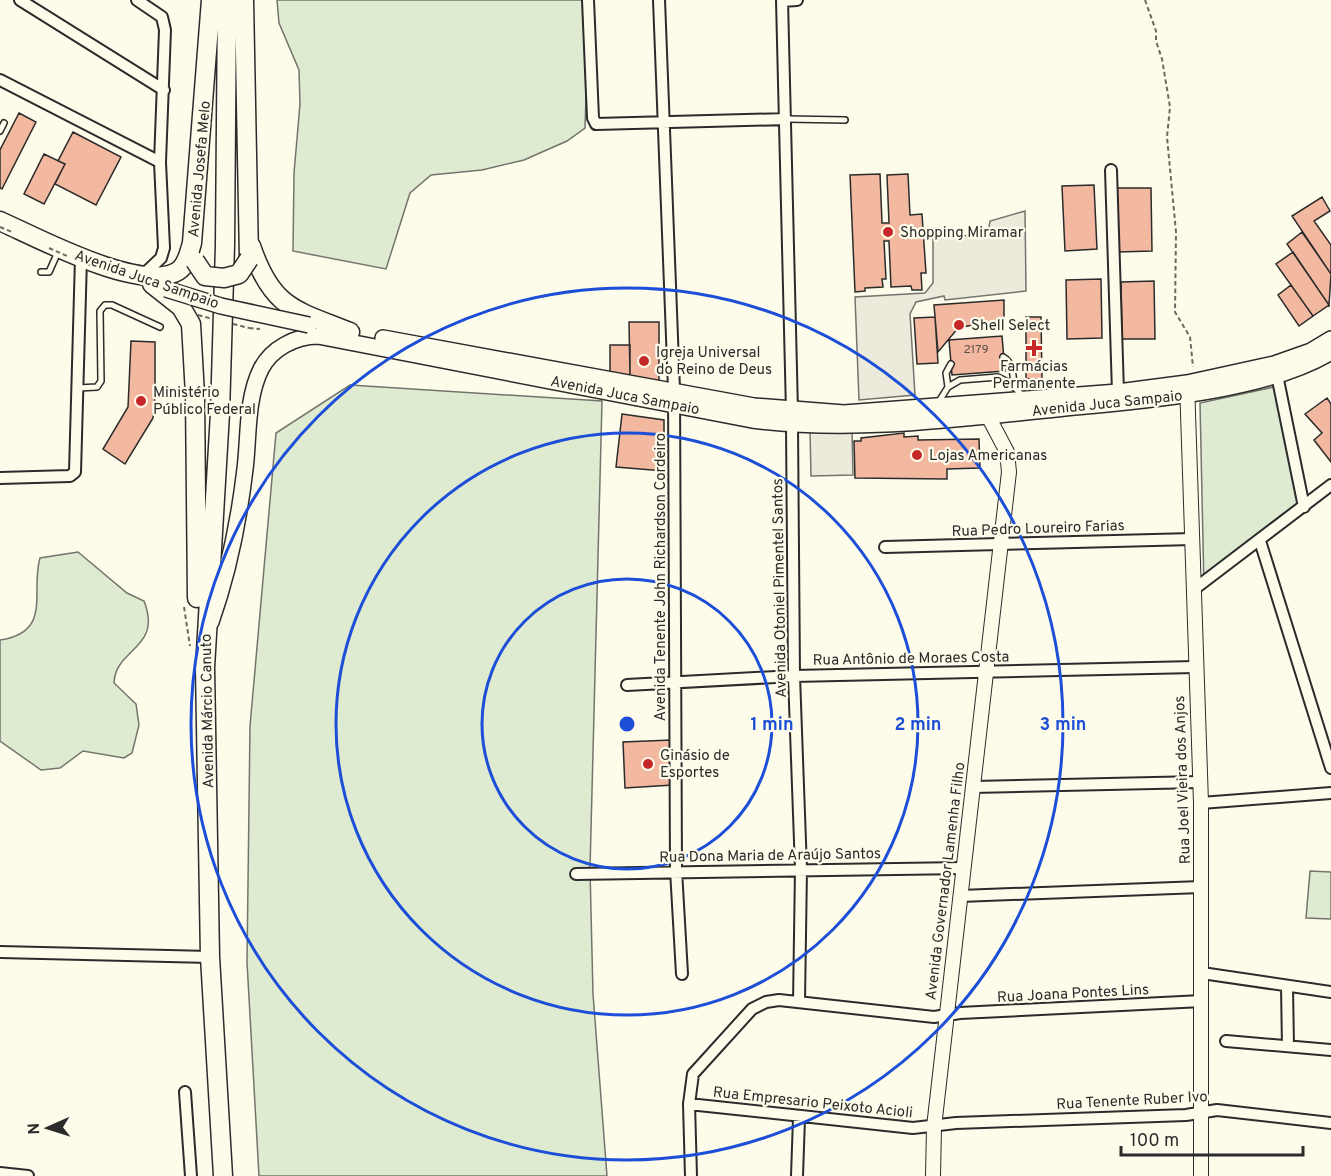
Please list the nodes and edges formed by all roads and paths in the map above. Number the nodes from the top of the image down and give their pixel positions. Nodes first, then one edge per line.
1 (20, 0) edge
2 (137, 0) edge
3 (212, 0) edge
4 (227, 0) edge
5 (244, 0) edge
6 (588, 0) edge
7 (659, 0) edge
8 (797, 0) edge
9 (1144, 0) edge
10 (782, 1) edge
11 (0, 80) edge
12 (164, 90) junction
13 (786, 118) junction
14 (845, 120) dead end
15 (665, 122) junction
16 (4, 123) dead end
17 (0, 131) edge
18 (160, 162) junction
19 (1111, 170) dead end
20 (4, 227) edge
21 (225, 245) joint
22 (194, 252) junction
23 (250, 252) junction
24 (70, 255) junction
25 (41, 272) dead end
26 (117, 272) joint
27 (154, 282) junction
28 (160, 327) dead end
29 (249, 328) dead end
30 (263, 330) dead end
31 (350, 332) junction
32 (1331, 339) edge
33 (1331, 352) edge
34 (1004, 357) dead end
35 (1323, 361) edge
36 (951, 364) dead end
37 (1277, 375) junction
38 (1191, 386) junction
39 (948, 387) junction
40 (1014, 387) junction
41 (78, 388) junction
42 (1118, 392) junction
43 (674, 397) junction
44 (1026, 399) junction
45 (936, 406) junction
46 (988, 416) junction
47 (792, 418) junction
48 (0, 477) edge
49 (1331, 485) edge
50 (1304, 507) junction
51 (1193, 539) junction
52 (1260, 541) junction
53 (1001, 544) junction
54 (885, 547) dead end
55 (1193, 590) junction
56 (205, 639) junction
57 (1195, 667) junction
58 (204, 668) junction
59 (985, 671) junction
60 (794, 676) junction
61 (676, 680) junction
62 (627, 685) dead end
63 (1331, 768) edge
64 (1200, 782) junction
65 (973, 787) junction
66 (1331, 793) edge
67 (1201, 803) junction
68 (964, 868) junction
69 (801, 869) junction
70 (676, 870) junction
71 (576, 874) dead end
72 (1201, 887) junction
73 (960, 896) junction
74 (0, 952) edge
75 (210, 957) junction
76 (1202, 973) junction
77 (682, 974) dead end
78 (1287, 987) junction
79 (1331, 992) edge
80 (1202, 1001) junction
81 (799, 1002) junction
82 (946, 1015) junction
83 (1226, 1041) dead end
84 (1288, 1046) junction
85 (1331, 1050) edge
86 (185, 1092) dead end
87 (689, 1104) junction
88 (1201, 1111) junction
89 (799, 1118) junction
90 (1331, 1123) edge
91 (934, 1127) junction
92 (0, 1173) edge
93 (28, 1176) edge
94 (191, 1176) edge
95 (223, 1176) edge
96 (691, 1176) edge
97 (797, 1176) edge
98 (933, 1176) edge
99 (1201, 1176) edge

1 - 12 street
2 - 12 street
3 - 22 main road, Avenida Josefa Melo
4 - 21 main road, Avenida Josefa Melo
5 - 23 main road
6 - 15 street
7 - 15 street, Avenida Tenente John Richardson Cordeiro
8 - 10 street, Avenida Otoniel Pimentel Santos
9 - 38 path
10 - 13 street, Avenida Otoniel Pimentel Santos
11 - 18 street
12 - 18 street
13 - 14 lane
13 - 15 street
13 - 47 street, Avenida Otoniel Pimentel Santos
15 - 43 street, Avenida Tenente John Richardson Cordeiro
16 - 17 lane
18 - 27 street
19 - 42 street, Avenida Juca Sampaio
20 - 24 main road, Avenida Juca Sampaio
21 - 56 main road, Avenida Márcio Canuto
22 - 23 main road, bridge
22 - 27 main road, Avenida Josefa Melo
23 - 31 main road
24 - 25 lane
24 - 26 main road, Avenida Juca Sampaio
24 - 41 street
26 - 27 main road, Avenida Josefa Melo
27 - 31 main road, Avenida Juca Sampaio, bridge
27 - 58 main road
28 - 41 lane
29 - 30 path
31 - 43 main road, Avenida Juca Sampaio
32 - 38 main road, Avenida Juca Sampaio
33 - 35 main road, Avenida Juca Sampaio
34 - 40 lane
35 - 37 main road, Avenida Juca Sampaio
36 - 39 lane
37 - 38 main road, Avenida Juca Sampaio
37 - 50 street
38 - 42 main road, Avenida Juca Sampaio
38 - 46 main road, Avenida Juca Sampaio
38 - 51 street, Rua Joel Vieira dos Anjos
39 - 40 lane
39 - 45 lane
40 - 44 lane
41 - 48 street
42 - 44 main road, Avenida Juca Sampaio
43 - 47 main road, Avenida Juca Sampaio
43 - 56 main road, Avenida Juca Sampaio
43 - 61 street, Avenida Tenente John Richardson Cordeiro
44 - 45 main road, Avenida Juca Sampaio
45 - 47 main road, Avenida Juca Sampaio
46 - 47 main road, Avenida Juca Sampaio
46 - 53 street, Avenida Governador Lamenha Filho
47 - 60 street, Avenida Otoniel Pimentel Santos
49 - 50 street
50 - 52 street
51 - 53 street, Rua Pedro Loureiro Farias
51 - 55 street, Rua Joel Vieira dos Anjos
52 - 55 street
52 - 63 street
53 - 54 street, Rua Pedro Loureiro Farias
53 - 59 street, Avenida Governador Lamenha Filho
55 - 57 street, Rua Joel Vieira dos Anjos
56 - 58 main road, Avenida Márcio Canuto
57 - 59 street, Rua Antônio de Moraes Costa
57 - 64 street, Rua Joel Vieira dos Anjos
58 - 75 main road, Avenida Márcio Canuto
59 - 60 street, Rua Antônio de Moraes Costa
59 - 65 street, Avenida Governador Lamenha Filho
60 - 61 street, Rua Antônio de Moraes Costa
60 - 69 street, Avenida Otoniel Pimentel Santos
61 - 62 street, Rua Antônio de Moraes Costa
61 - 70 street, Avenida Tenente John Richardson Cordeiro
64 - 65 street
64 - 67 street, Rua Joel Vieira dos Anjos
65 - 68 street, Avenida Governador Lamenha Filho
66 - 67 street
67 - 72 street, Rua Joel Vieira dos Anjos
68 - 69 street, Rua Dona Maria de Araújo Santos
68 - 73 street, Avenida Governador Lamenha Filho
69 - 70 street, Rua Dona Maria de Araújo Santos
69 - 81 street, Avenida Otoniel Pimentel Santos
70 - 71 street, Rua Dona Maria de Araújo Santos
70 - 77 street, Avenida Tenente John Richardson Cordeiro
72 - 73 street
72 - 76 street, Rua Joel Vieira dos Anjos
73 - 82 street, Avenida Governador Lamenha Filho
74 - 75 street
75 - 95 main road, Avenida Márcio Canuto
76 - 78 street
76 - 80 street, Rua Joel Vieira dos Anjos
78 - 79 street
78 - 84 street
80 - 82 street, Rua Joana Pontes Lins
80 - 88 street, Rua Joel Vieira dos Anjos
81 - 82 street, Rua Joana Pontes Lins
81 - 87 street, Rua Joana Pontes Lins
82 - 91 street, Avenida Governador Lamenha Filho
83 - 84 street
84 - 85 street
86 - 94 street
87 - 89 street, Rua Empresario Peixoto Acioli
87 - 96 street, Rua Joana Pontes Lins
88 - 90 street, Rua Tenente Ruber Ivo
88 - 91 street, Rua Tenente Ruber Ivo
88 - 99 street, Rua Joel Vieira dos Anjos
89 - 91 street, Rua Empresario Peixoto Acioli
89 - 97 street
91 - 98 street, Avenida Governador Lamenha Filho
92 - 93 street

